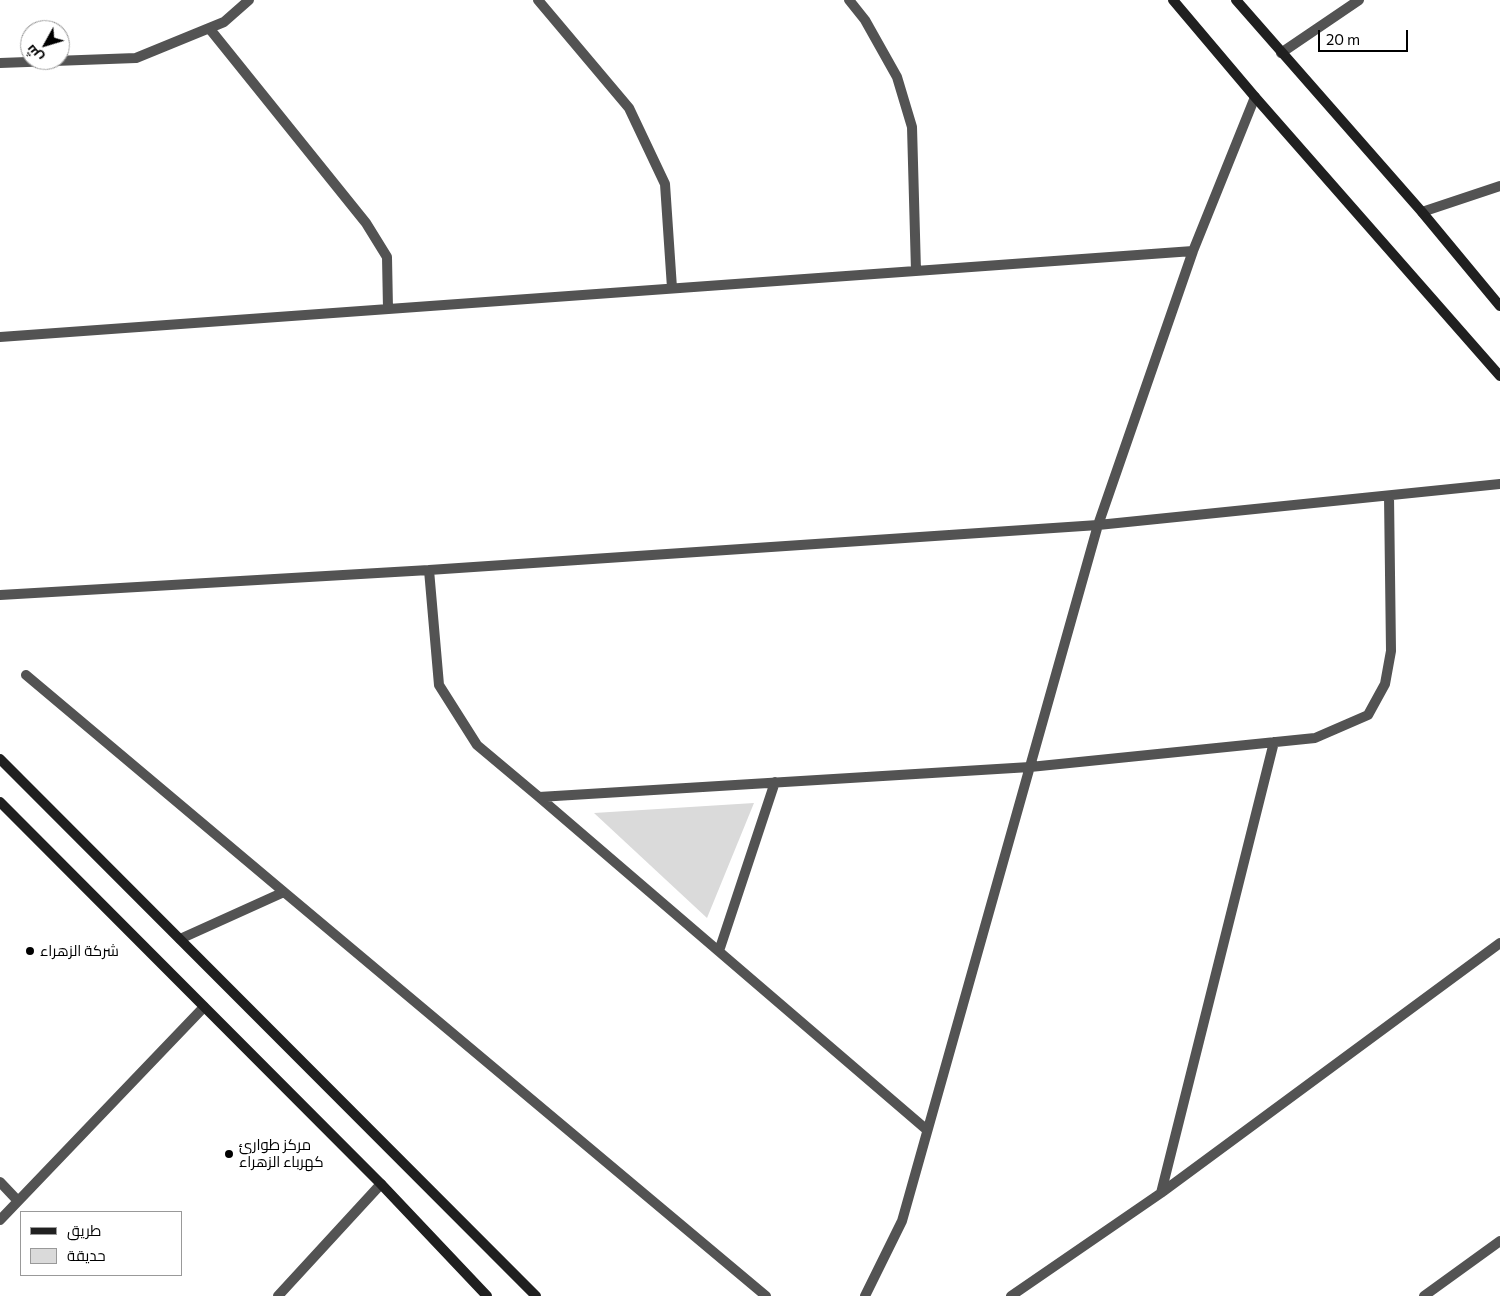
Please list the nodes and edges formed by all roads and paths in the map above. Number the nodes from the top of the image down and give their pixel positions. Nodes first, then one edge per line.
1 (249, 0) edge
2 (538, 0) edge
3 (849, 0) edge
4 (1173, 0) edge
5 (1236, 0) edge
6 (1359, 0) edge
7 (209, 28) junction
8 (1281, 53) junction
9 (0, 63) edge
10 (1255, 97) junction
11 (1500, 186) edge
12 (1422, 212) junction
13 (1193, 250) junction
14 (916, 271) junction
15 (672, 288) junction
16 (1500, 306) edge
17 (388, 309) junction
18 (0, 337) edge
19 (1500, 376) edge
20 (1500, 484) edge
21 (1389, 496) junction
22 (1098, 526) junction
23 (429, 570) junction
24 (0, 595) edge
25 (26, 675) dead end
26 (1274, 742) junction
27 (0, 759) edge
28 (1030, 767) junction
29 (775, 782) junction
30 (539, 797) junction
31 (0, 802) edge
32 (284, 892) junction
33 (180, 939) junction
34 (1500, 943) edge
35 (719, 951) junction
36 (204, 1007) junction
37 (928, 1130) junction
38 (0, 1182) edge
39 (380, 1184) junction
40 (1161, 1193) junction
41 (18, 1201) junction
42 (0, 1220) edge
43 (1500, 1241) edge
44 (278, 1296) edge
45 (486, 1296) edge
46 (536, 1296) edge
47 (766, 1296) edge
48 (865, 1296) edge
49 (1011, 1296) edge
50 (1424, 1296) edge

1 - 7 street
2 - 15 street
3 - 14 street
4 - 10 main road
5 - 8 main road
6 - 8 street
7 - 9 street
7 - 17 street
8 - 12 main road
10 - 13 street
10 - 19 main road
11 - 12 street
12 - 16 main road
13 - 14 street
13 - 22 street
14 - 15 street
15 - 17 street
17 - 18 street
20 - 21 street
21 - 22 street
21 - 26 street
22 - 23 street
22 - 28 street
23 - 24 street
23 - 30 street
25 - 32 street
26 - 28 street
26 - 40 street
27 - 33 main road
28 - 29 street
28 - 37 street
29 - 30 street
29 - 35 street
30 - 35 street
31 - 36 main road
32 - 33 street
32 - 47 street
33 - 46 main road
34 - 40 street
35 - 37 street
36 - 39 main road
36 - 41 street
37 - 48 street
38 - 41 street
39 - 44 street
39 - 45 main road
40 - 49 street
41 - 42 street
43 - 50 street

